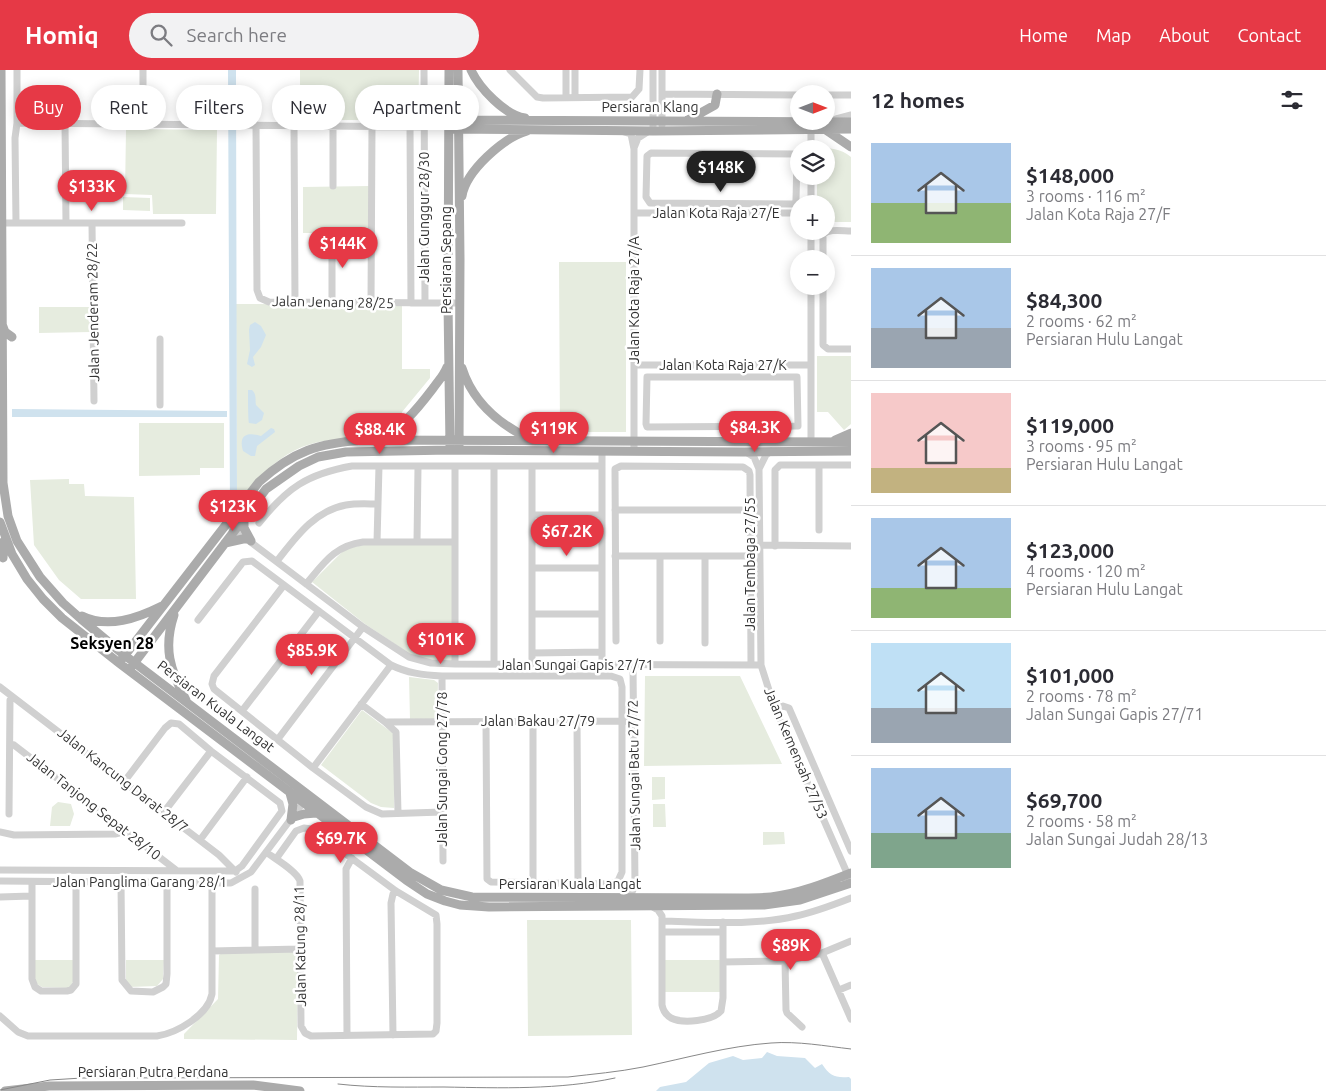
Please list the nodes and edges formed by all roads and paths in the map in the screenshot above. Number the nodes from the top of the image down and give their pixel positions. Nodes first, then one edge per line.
1 (2, 70) edge
2 (17, 70) edge
3 (143, 70) edge
4 (424, 70) edge
5 (449, 70) edge
6 (458, 70) edge
7 (471, 70) edge
8 (510, 70) edge
9 (566, 70) edge
10 (575, 70) edge
11 (640, 70) edge
12 (653, 70) edge
13 (662, 70) edge
14 (1, 77) edge
15 (17, 85) edge
16 (143, 85) edge
17 (424, 85) edge
18 (450, 85) edge
19 (457, 85) edge
20 (662, 94) junction
21 (718, 94) junction
22 (790, 95) edge
23 (835, 95) edge
24 (851, 95) edge
25 (566, 97) junction
26 (575, 97) junction
27 (851, 115) edge
28 (657, 120) junction
29 (688, 120) junction
30 (835, 120) edge
31 (790, 122) edge
32 (851, 122) edge
33 (835, 123) edge
34 (479, 124) edge
35 (539, 124) junction
36 (835, 125) edge
37 (851, 129) edge
38 (16, 130) edge
39 (65, 130) edge
40 (256, 130) edge
41 (294, 130) edge
42 (333, 130) edge
43 (372, 130) edge
44 (410, 130) edge
45 (424, 130) edge
46 (453, 130) edge
47 (453, 130) edge
48 (614, 130) junction
49 (811, 130) joint
50 (833, 130) edge
51 (655, 131) junction
52 (811, 140) edge
53 (0, 143) edge
54 (851, 147) edge
55 (634, 149) junction
56 (333, 186) dead end
57 (753, 203) junction
58 (691, 204) junction
59 (459, 210) junction
60 (634, 213) junction
61 (691, 213) junction
62 (753, 213) junction
63 (790, 213) edge
64 (1, 222) edge
65 (16, 223) junction
66 (66, 223) junction
67 (92, 223) junction
68 (182, 223) dead end
69 (835, 231) edge
70 (851, 231) edge
71 (332, 235) dead end
72 (811, 240) edge
73 (823, 240) edge
74 (811, 245) junction
75 (823, 245) junction
76 (811, 250) edge
77 (823, 250) edge
78 (811, 295) edge
79 (823, 295) edge
80 (295, 302) junction
81 (332, 302) junction
82 (371, 303) junction
83 (411, 303) junction
84 (425, 303) junction
85 (448, 303) junction
86 (460, 303) junction
87 (2, 321) junction
88 (811, 333) junction
89 (823, 333) junction
90 (160, 339) dead end
91 (851, 349) edge
92 (2, 350) junction
93 (449, 360) junction
94 (460, 360) junction
95 (691, 365) junction
96 (753, 365) junction
97 (811, 365) junction
98 (634, 366) junction
99 (691, 377) junction
100 (753, 377) junction
101 (94, 401) dead end
102 (634, 402) junction
103 (646, 403) junction
104 (160, 405) dead end
105 (851, 433) edge
106 (364, 440) junction
107 (535, 442) junction
108 (811, 442) junction
109 (830, 442) junction
110 (851, 442) edge
111 (455, 446) junction
112 (634, 446) junction
113 (602, 450) junction
114 (771, 451) junction
115 (851, 451) edge
116 (744, 452) junction
117 (819, 465) junction
118 (851, 465) edge
119 (379, 466) junction
120 (532, 466) junction
121 (602, 466) junction
122 (418, 467) junction
123 (456, 467) junction
124 (494, 467) junction
125 (759, 469) junction
126 (378, 504) junction
127 (615, 510) junction
128 (750, 510) junction
129 (532, 515) junction
130 (602, 515) junction
131 (244, 517) junction
132 (0, 522) edge
133 (259, 523) dead end
134 (226, 524) junction
135 (11, 527) junction
136 (234, 530) junction
137 (819, 530) dead end
138 (4, 534) junction
139 (602, 535) junction
140 (615, 536) junction
141 (249, 540) junction
142 (377, 542) junction
143 (418, 542) junction
144 (455, 542) junction
145 (226, 543) junction
146 (760, 545) junction
147 (775, 546) junction
148 (851, 546) edge
149 (12, 554) junction
150 (616, 556) junction
151 (660, 556) junction
152 (705, 556) junction
153 (750, 556) junction
154 (1, 559) edge
155 (29, 560) junction
156 (277, 561) junction
157 (19, 566) junction
158 (532, 568) junction
159 (602, 568) junction
160 (306, 584) junction
161 (284, 585) junction
162 (166, 604) junction
163 (177, 605) junction
164 (73, 611) junction
165 (320, 611) junction
166 (532, 614) junction
167 (602, 614) junction
168 (198, 620) dead end
169 (363, 627) junction
170 (355, 637) junction
171 (616, 641) dead end
172 (660, 641) dead end
173 (705, 643) dead end
174 (602, 652) junction
175 (532, 653) junction
176 (125, 655) junction
177 (135, 662) junction
178 (119, 663) junction
179 (391, 664) junction
180 (455, 664) junction
181 (494, 664) junction
182 (532, 664) junction
183 (602, 665) junction
184 (633, 665) junction
185 (748, 665) junction
186 (761, 665) junction
187 (128, 670) junction
188 (442, 676) junction
189 (766, 683) junction
190 (0, 687) edge
191 (12, 697) junction
192 (188, 702) junction
193 (361, 704) junction
194 (775, 709) junction
195 (242, 711) junction
196 (443, 721) junction
197 (486, 721) junction
198 (533, 721) junction
199 (577, 721) junction
200 (623, 721) junction
201 (633, 721) junction
202 (385, 722) junction
203 (278, 739) junction
204 (10, 744) junction
205 (211, 751) junction
206 (313, 768) junction
207 (247, 777) junction
208 (288, 778) junction
209 (124, 782) junction
210 (290, 793) junction
211 (303, 803) junction
212 (164, 812) junction
213 (442, 812) junction
214 (316, 813) junction
215 (398, 813) junction
216 (9, 814) dead end
217 (335, 815) junction
218 (292, 819) junction
219 (122, 828) junction
220 (0, 832) edge
221 (200, 840) junction
222 (851, 851) edge
223 (266, 852) junction
224 (352, 858) junction
225 (276, 859) junction
226 (443, 861) dead end
227 (0, 870) edge
228 (176, 870) junction
229 (235, 871) junction
230 (850, 878) edge
231 (241, 879) junction
232 (0, 881) edge
233 (32, 882) junction
234 (76, 882) junction
235 (121, 882) junction
236 (167, 883) junction
237 (212, 883) junction
238 (533, 883) junction
239 (578, 883) junction
240 (635, 886) junction
241 (255, 889) dead end
242 (396, 891) junction
243 (32, 896) junction
244 (0, 897) edge
245 (627, 898) junction
246 (851, 898) edge
247 (648, 902) junction
248 (678, 906) junction
249 (662, 918) junction
250 (724, 922) junction
251 (662, 932) junction
252 (723, 932) junction
253 (851, 941) edge
254 (300, 949) junction
255 (254, 950) junction
256 (212, 951) junction
257 (822, 952) junction
258 (785, 961) junction
259 (723, 962) junction
260 (851, 985) edge
261 (838, 990) junction
262 (0, 1016) edge
263 (851, 1019) edge
264 (802, 1027) dead end
265 (347, 1035) junction
266 (393, 1035) junction
267 (5, 1091) edge
268 (300, 1091) edge

1 - 14 main road, Persiaran Kuala Langat
2 - 15 street
3 - 16 street
4 - 17 street, Jalan Gunggur 28/30
5 - 18 main road, Persiaran Sepang
6 - 19 main road, Persiaran Sepang
7 - 35 main road
8 - 25 street
9 - 25 street
10 - 26 street
11 - 26 street
12 - 28 street
13 - 20 street
14 - 53 main road, Persiaran Kuala Langat
20 - 21 street
20 - 28 street
21 - 22 street
21 - 29 main road
23 - 24 street
25 - 26 street
27 - 30 street
28 - 29 main road, Persiaran Klang
28 - 35 main road, Persiaran Klang
28 - 51 street
29 - 31 main road, Persiaran Klang
32 - 33 main road, Persiaran Klang
34 - 35 main road, Persiaran Klang
35 - 48 main road, Persiaran Klang
35 - 59 main road
36 - 37 main road, Persiaran Klang
38 - 65 street
39 - 66 street
40 - 80 street, Jalan Jenang 28/25
41 - 80 street
42 - 56 street
43 - 82 street
44 - 83 street
45 - 84 street, Jalan Gunggur 28/30
46 - 59 main road, Persiaran Sepang
47 - 85 main road, Persiaran Sepang
48 - 51 main road, Persiaran Klang
48 - 55 street
49 - 51 main road, Persiaran Klang
49 - 52 street
50 - 54 main road
51 - 55 street
53 - 64 main road, Persiaran Kuala Langat
55 - 60 street, Jalan Kota Raja 27/A
57 - 58 street
57 - 58 street
57 - 62 street
58 - 61 street
59 - 86 main road, Persiaran Sepang
60 - 61 street, Jalan Kota Raja 27/E
60 - 98 street, Jalan Kota Raja 27/A
61 - 62 street, Jalan Kota Raja 27/E
62 - 63 street, Jalan Kota Raja 27/E
64 - 65 street
64 - 87 main road, Persiaran Kuala Langat
65 - 66 street
66 - 67 street
67 - 68 street
67 - 101 street, Jalan Jenderam 28/22
69 - 70 street
71 - 81 street
72 - 74 street
73 - 75 street
74 - 75 street
74 - 76 street
75 - 77 street
78 - 88 street
79 - 89 street
80 - 81 street, Jalan Jenang 28/25
81 - 82 street, Jalan Jenang 28/25
82 - 83 street, Jalan Jenang 28/25
83 - 84 street, Jalan Jenang 28/25
84 - 85 street, Jalan Jenang 28/25
85 - 86 street, Jalan Jenang 28/25
85 - 93 main road, Persiaran Sepang
86 - 94 main road, Persiaran Sepang
87 - 92 main road, Persiaran Kuala Langat
87 - 92 main road
88 - 89 street
88 - 97 street
89 - 91 street
90 - 104 street
92 - 135 main road, Persiaran Kuala Langat
93 - 106 main road
93 - 111 main road, Persiaran Sepang
94 - 107 main road
94 - 111 main road, Persiaran Sepang
95 - 96 street, Jalan Kota Raja 27/K
95 - 98 street, Jalan Kota Raja 27/K
95 - 99 street
96 - 97 street, Jalan Kota Raja 27/K
96 - 100 street
97 - 108 street
98 - 102 street, Jalan Kota Raja 27/A
99 - 100 street
99 - 103 street
100 - 103 street
102 - 103 street
102 - 112 street, Jalan Kota Raja 27/A
105 - 109 main road
106 - 111 main road
106 - 134 main road
107 - 111 main road
107 - 112 main road
108 - 109 main road
108 - 112 main road
109 - 110 main road
111 - 113 main road
111 - 131 main road
112 - 113 main road
112 - 116 main road
113 - 121 street
114 - 115 main road
114 - 116 main road
114 - 125 street
116 - 125 street
117 - 118 street
117 - 137 street
117 - 147 street
119 - 122 street
119 - 126 street
119 - 133 street
120 - 121 street
120 - 124 street
120 - 129 street
121 - 130 street
122 - 123 street
122 - 143 street
123 - 124 street
123 - 144 street
124 - 181 street
125 - 146 street, Jalan Kemensah 27/53
126 - 142 street
126 - 156 street
127 - 128 street
127 - 128 street, Jalan Tembaga 27/55
127 - 140 street
128 - 153 street, Jalan Tembaga 27/55
129 - 130 street
129 - 158 street
130 - 139 street
131 - 136 main road
131 - 141 main road
132 - 138 main road, Persiaran Kuala Langat
134 - 136 street, Jalan Sungai Gapis 27/71
134 - 162 main road
135 - 149 main road
135 - 155 main road, Persiaran Kuala Langat
136 - 141 street, Jalan Sungai Gapis 27/71
136 - 145 main road
138 - 149 main road, Persiaran Kuala Langat
138 - 154 main road
139 - 140 street
139 - 159 street
140 - 150 street
141 - 145 main road
141 - 156 street, Jalan Sungai Gapis 27/71
142 - 143 street
142 - 160 street
143 - 144 street
144 - 180 street
145 - 163 main road
146 - 147 street
146 - 186 street, Jalan Kemensah 27/53
147 - 148 street
149 - 154 street
149 - 155 main road
149 - 157 main road, Persiaran Kuala Langat
150 - 151 street
150 - 171 street
151 - 152 street
151 - 172 street
152 - 153 street
152 - 173 street
153 - 185 street, Jalan Tembaga 27/55
154 - 157 main road
155 - 164 main road, Persiaran Kuala Langat
156 - 160 street, Jalan Sungai Gapis 27/71
157 - 178 main road, Persiaran Kuala Langat
158 - 159 street
158 - 166 street
159 - 167 street
160 - 169 street, Jalan Sungai Gapis 27/71
161 - 165 street
161 - 168 street
161 - 195 street
162 - 164 main road
162 - 176 main road
163 - 177 main road
163 - 192 main road
164 - 176 main road, Persiaran Kuala Langat
165 - 170 street
165 - 195 street
166 - 167 street
166 - 175 street
167 - 174 street
169 - 170 street
169 - 180 street, Jalan Sungai Gapis 27/71
170 - 179 street
170 - 203 street
174 - 175 street
174 - 183 street
175 - 182 street
176 - 177 main road, Persiaran Kuala Langat
176 - 178 main road
177 - 187 main road
177 - 192 main road, Persiaran Kuala Langat
178 - 187 main road, Persiaran Kuala Langat
179 - 188 street
179 - 193 street
180 - 181 street, Jalan Sungai Gapis 27/71
181 - 182 street, Jalan Sungai Gapis 27/71
182 - 183 street, Jalan Sungai Gapis 27/71
183 - 184 street, Jalan Sungai Gapis 27/71
184 - 185 street, Jalan Sungai Gapis 27/71
184 - 201 street, Jalan Sungai Batu 27/72
185 - 186 street, Jalan Sungai Gapis 27/71
185 - 189 street
186 - 189 street, Jalan Kemensah 27/53
187 - 210 main road, Persiaran Kuala Langat
188 - 196 street, Jalan Sungai Gong 27/78
188 - 200 street
189 - 194 street, Jalan Kemensah 27/53
190 - 191 street, Jalan Kancung Darat 28/7
191 - 204 street
191 - 209 street, Jalan Kancung Darat 28/7
192 - 208 main road, Persiaran Kuala Langat
193 - 202 street
193 - 206 street
194 - 222 street
194 - 230 street, Jalan Kemensah 27/53
195 - 203 street
196 - 197 street, Jalan Bakau 27/79
196 - 202 street, Jalan Bakau 27/79
196 - 213 street, Jalan Sungai Gong 27/78
197 - 198 street, Jalan Bakau 27/79
197 - 238 street
198 - 199 street, Jalan Bakau 27/79
198 - 238 street
199 - 200 street, Jalan Bakau 27/79
199 - 239 street
200 - 201 street, Jalan Bakau 27/79
200 - 239 street
201 - 240 street, Jalan Sungai Batu 27/72
202 - 215 street
203 - 206 street
204 - 216 street
204 - 219 street, Jalan Tanjong Sepat 28/10
205 - 207 street
205 - 209 street
205 - 212 street
206 - 215 street
207 - 221 street
207 - 229 street
208 - 211 main road
208 - 217 main road, Persiaran Kuala Langat
209 - 212 street, Jalan Kancung Darat 28/7
210 - 211 main road, Persiaran Kuala Langat
210 - 218 main road
211 - 214 main road, Persiaran Kuala Langat
211 - 217 main road
211 - 218 street, Jalan Panglima Garang 28/1
212 - 221 street, Jalan Kancung Darat 28/7
213 - 215 street
213 - 226 street, Jalan Sungai Gong 27/78
214 - 218 main road
214 - 247 main road, Persiaran Kuala Langat
217 - 245 main road, Persiaran Kuala Langat
218 - 223 street, Jalan Panglima Garang 28/1
219 - 220 street
219 - 228 street, Jalan Tanjong Sepat 28/10
221 - 229 street, Jalan Kancung Darat 28/7
223 - 225 street, Jalan Katung 28/11
223 - 231 street, Jalan Panglima Garang 28/1
224 - 225 street
224 - 242 street
224 - 265 street
225 - 254 street, Jalan Katung 28/11
227 - 228 street
228 - 229 street
229 - 231 street, Jalan Kancung Darat 28/7
230 - 247 main road, Persiaran Kuala Langat
230 - 248 main road, Persiaran Kuala Langat
231 - 237 street, Jalan Panglima Garang 28/1
232 - 233 street, Jalan Panglima Garang 28/1
233 - 234 street, Jalan Panglima Garang 28/1
233 - 243 street
234 - 235 street, Jalan Panglima Garang 28/1
234 - 243 street
235 - 236 street, Jalan Panglima Garang 28/1
235 - 236 street
236 - 237 street, Jalan Panglima Garang 28/1
237 - 256 street
238 - 239 street
240 - 245 street
240 - 247 street
241 - 255 street
242 - 266 street
242 - 266 street
243 - 244 street
245 - 247 main road, Persiaran Kuala Langat
246 - 250 street
247 - 248 main road, Persiaran Kuala Langat
247 - 249 street
248 - 249 street
249 - 250 street
249 - 251 street
250 - 252 street
251 - 252 street
251 - 259 street
252 - 259 street
253 - 257 street
254 - 255 street
254 - 265 street, Jalan Katung 28/11
255 - 256 street
256 - 262 street
257 - 258 street
257 - 261 street
258 - 259 street
258 - 264 street
260 - 261 street
261 - 263 street
265 - 266 street
267 - 268 main road, Persiaran Putra Perdana

